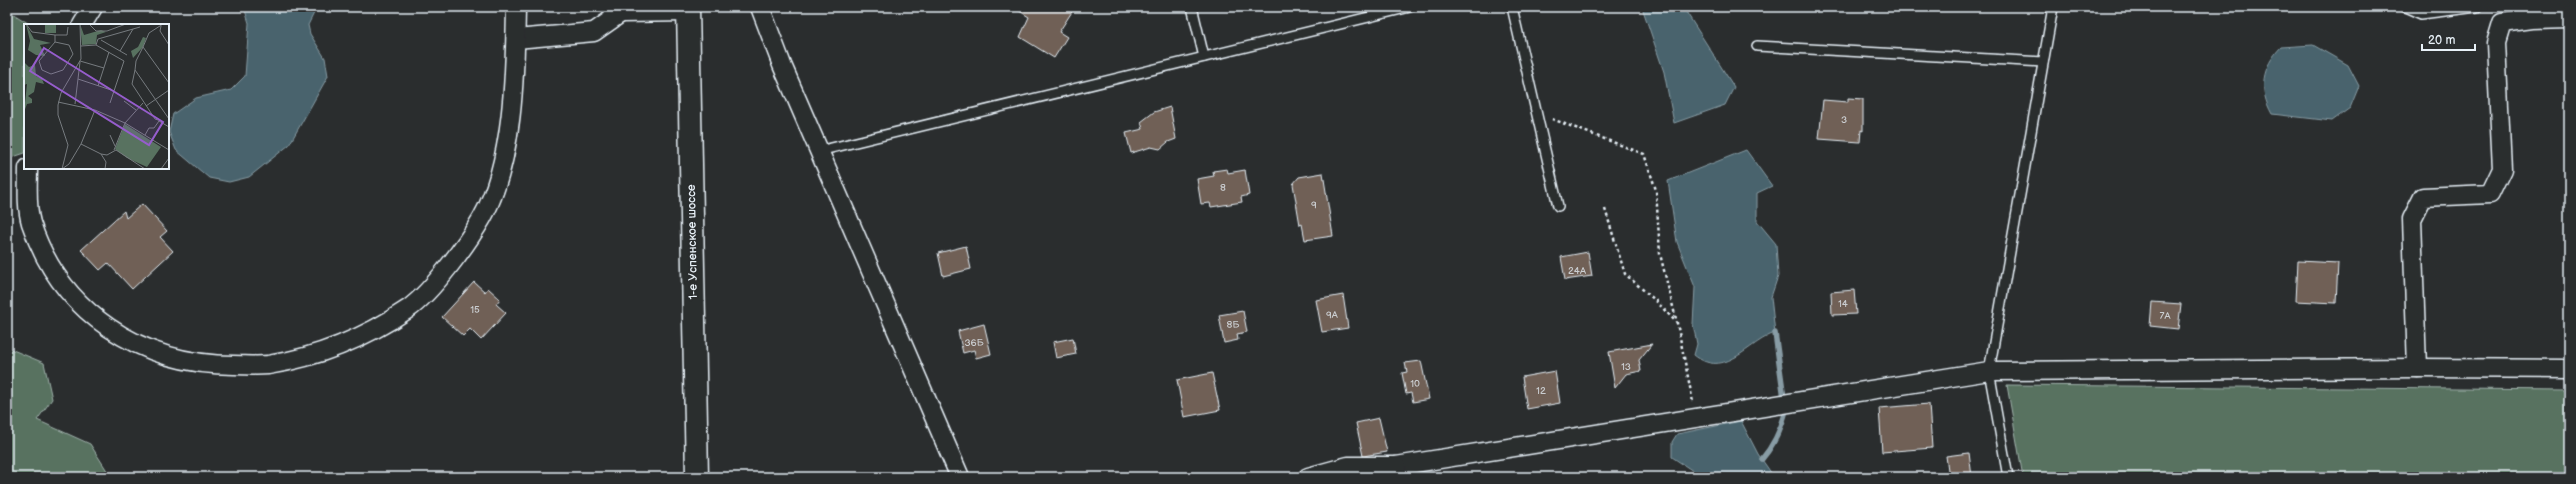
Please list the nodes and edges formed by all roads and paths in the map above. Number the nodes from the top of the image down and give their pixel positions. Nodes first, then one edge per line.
1 (93, 7) edge
2 (516, 7) edge
3 (760, 7) edge
4 (1192, 7) edge
5 (1410, 7) edge
6 (1512, 7) edge
7 (2053, 7) edge
8 (2405, 7) edge
9 (2477, 7) edge
10 (688, 9) edge
11 (616, 10) edge
12 (2569, 18) edge
13 (83, 24) edge
14 (516, 39) junction
15 (1758, 46) dead end
16 (1204, 57) junction
17 (2043, 62) junction
18 (1536, 112) junction
19 (819, 151) junction
20 (28, 169) edge
21 (1558, 206) dead end
22 (1605, 209) dead end
23 (1677, 323) junction
24 (2417, 368) junction
25 (2569, 369) edge
26 (1990, 371) junction
27 (1696, 418) junction
28 (1397, 471) edge
29 (697, 477) edge
30 (960, 477) edge
31 (1308, 477) edge
32 (2008, 477) edge

1 - 13 street
2 - 14 street
3 - 19 street
4 - 16 lane
5 - 16 lane
6 - 18 lane
7 - 17 lane
8 - 9 lane
10 - 11 street
10 - 29 main road, 1-е Успенское шоссе
11 - 14 street
12 - 24 street
14 - 20 street
15 - 17 lane
16 - 19 lane
17 - 26 lane
18 - 21 lane
18 - 23 path
19 - 30 street
22 - 23 path
23 - 27 path
24 - 25 street
24 - 26 street
26 - 27 street
26 - 32 lane
27 - 28 street
28 - 31 street

